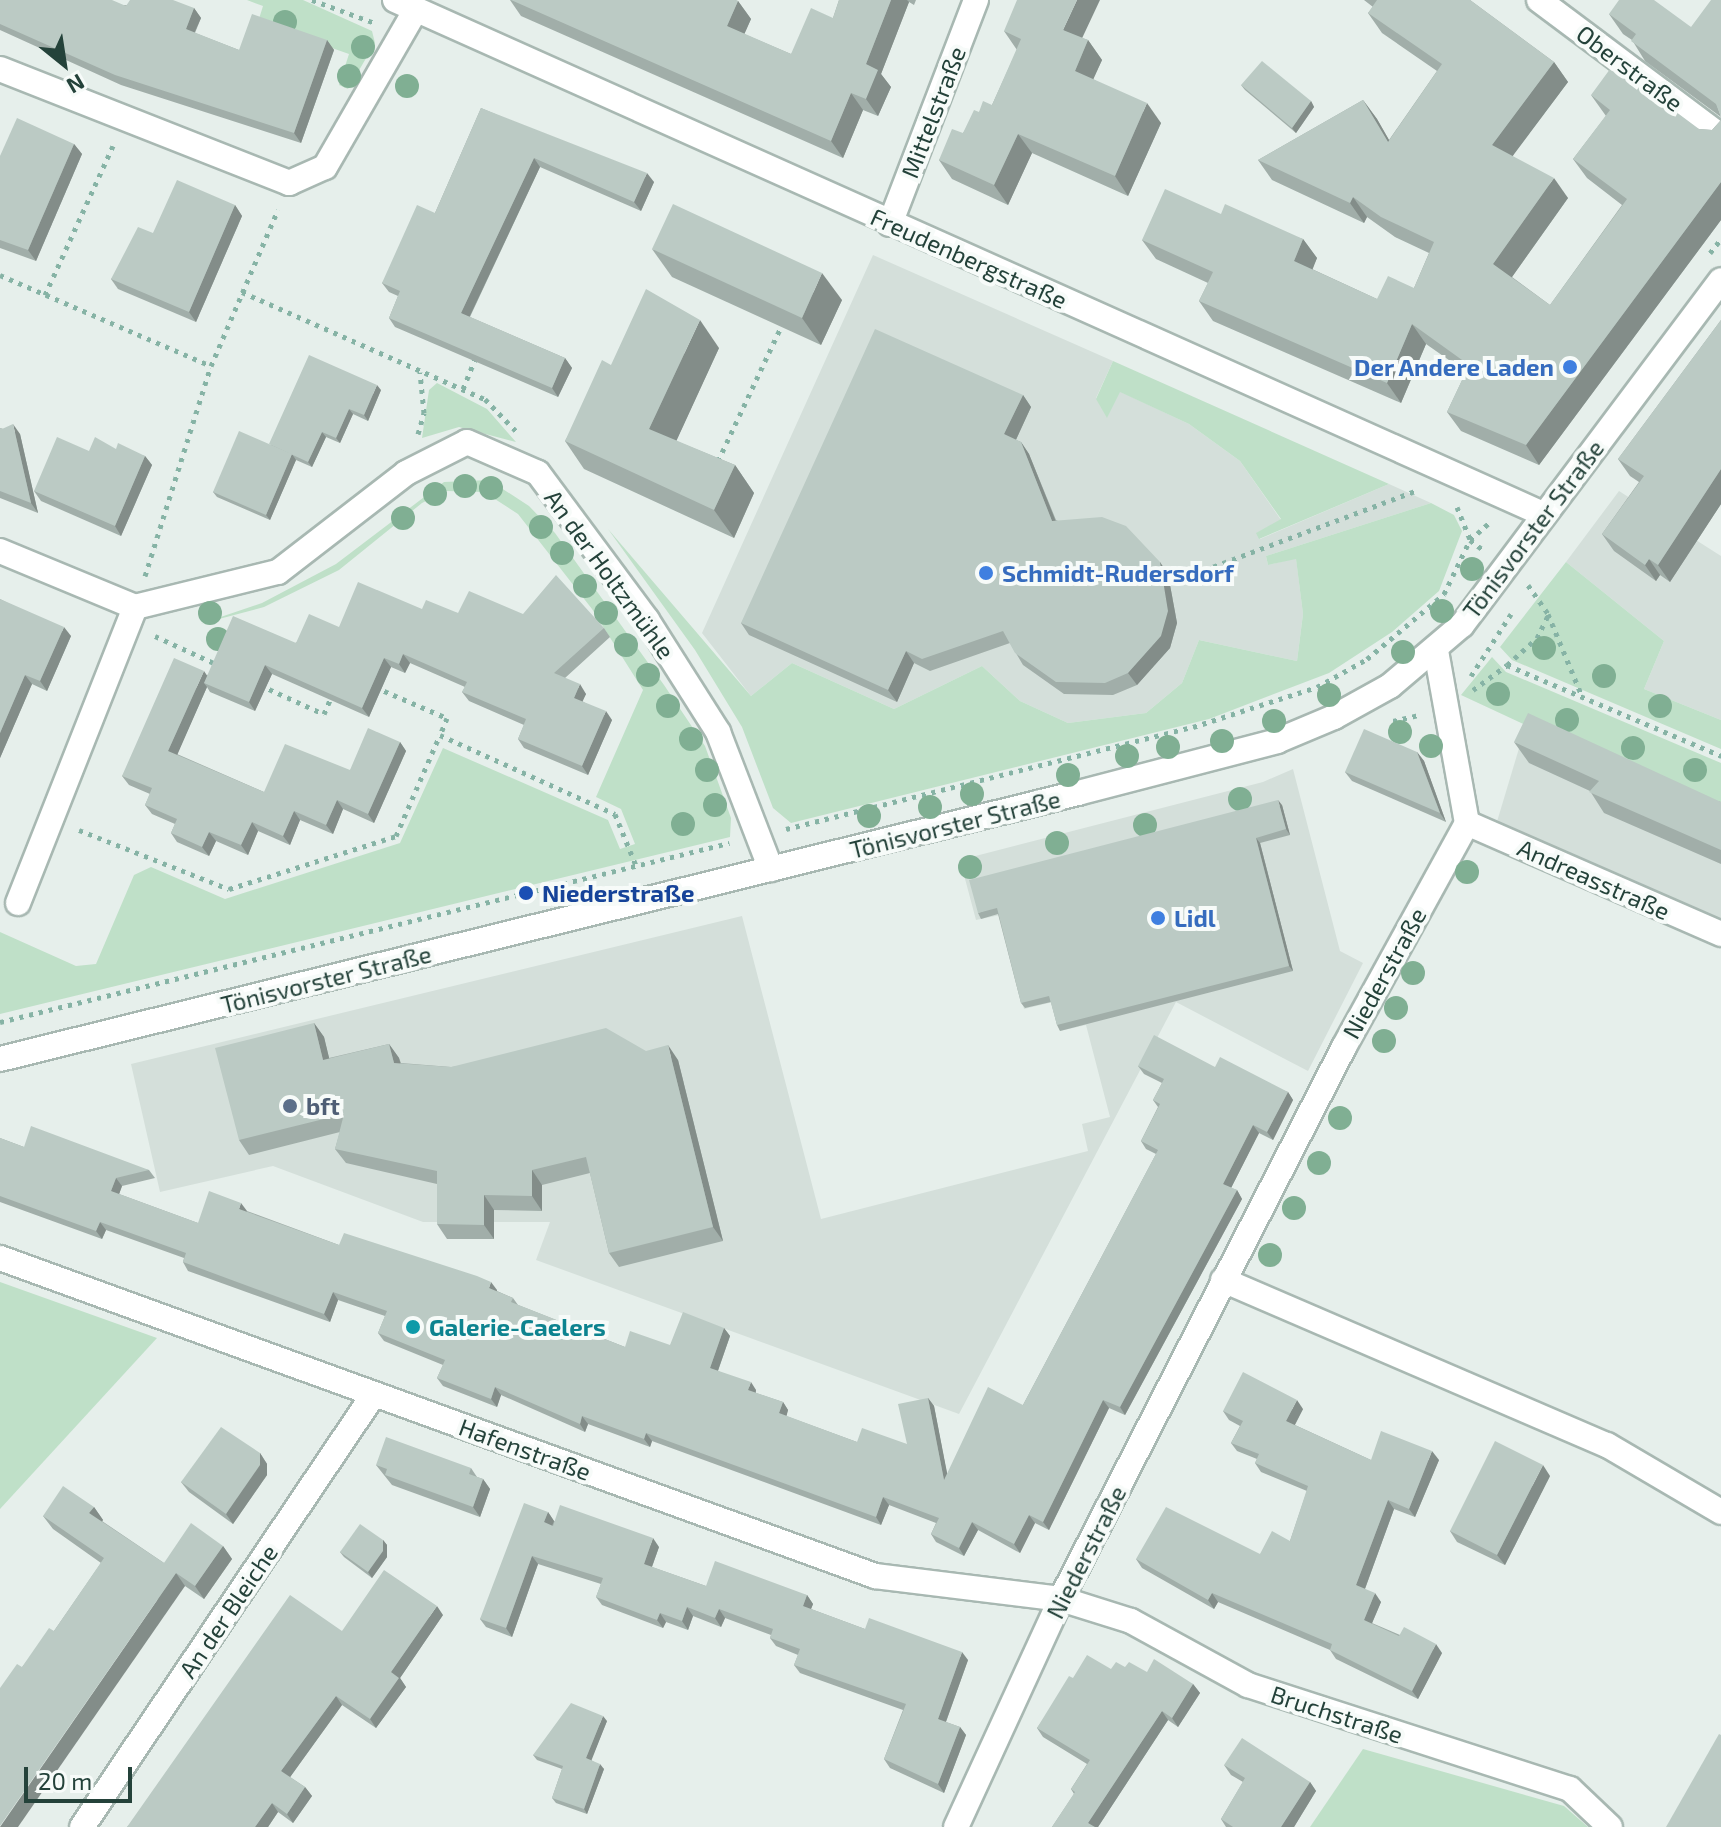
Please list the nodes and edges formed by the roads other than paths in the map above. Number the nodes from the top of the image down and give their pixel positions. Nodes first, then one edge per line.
1 (976, 0) edge
2 (1539, 0) edge
3 (405, 5) edge
4 (0, 69) edge
5 (1721, 136) edge
6 (890, 224) junction
7 (1721, 280) edge
8 (1543, 514) junction
9 (0, 551) edge
10 (132, 615) junction
11 (1436, 651) junction
12 (1467, 823) junction
13 (771, 869) junction
14 (18, 903) dead end
15 (1721, 934) edge
16 (0, 1059) edge
17 (0, 1258) edge
18 (1223, 1280) junction
19 (374, 1394) junction
20 (1721, 1512) edge
21 (1061, 1599) junction
22 (82, 1827) edge
23 (956, 1827) edge
24 (1610, 1827) edge

1 - 6 street, Mittelstraße
2 - 5 street, Oberstraße
3 - 4 street
3 - 6 street, Freudenbergstraße
6 - 8 street, Freudenbergstraße
7 - 8 street, Tönisvorster Straße
8 - 11 street, Tönisvorster Straße
9 - 10 street
10 - 13 street, An der Holtzmühle
10 - 14 street
11 - 12 street
11 - 13 street, Tönisvorster Straße
12 - 15 street, Andreasstraße
12 - 18 street, Niederstraße
13 - 16 street, Tönisvorster Straße
17 - 19 street, Hafenstraße
18 - 20 street
18 - 21 street, Niederstraße
19 - 21 street, Hafenstraße
19 - 22 street, An der Bleiche
21 - 23 street, Niederstraße
21 - 24 street, Bruchstraße

